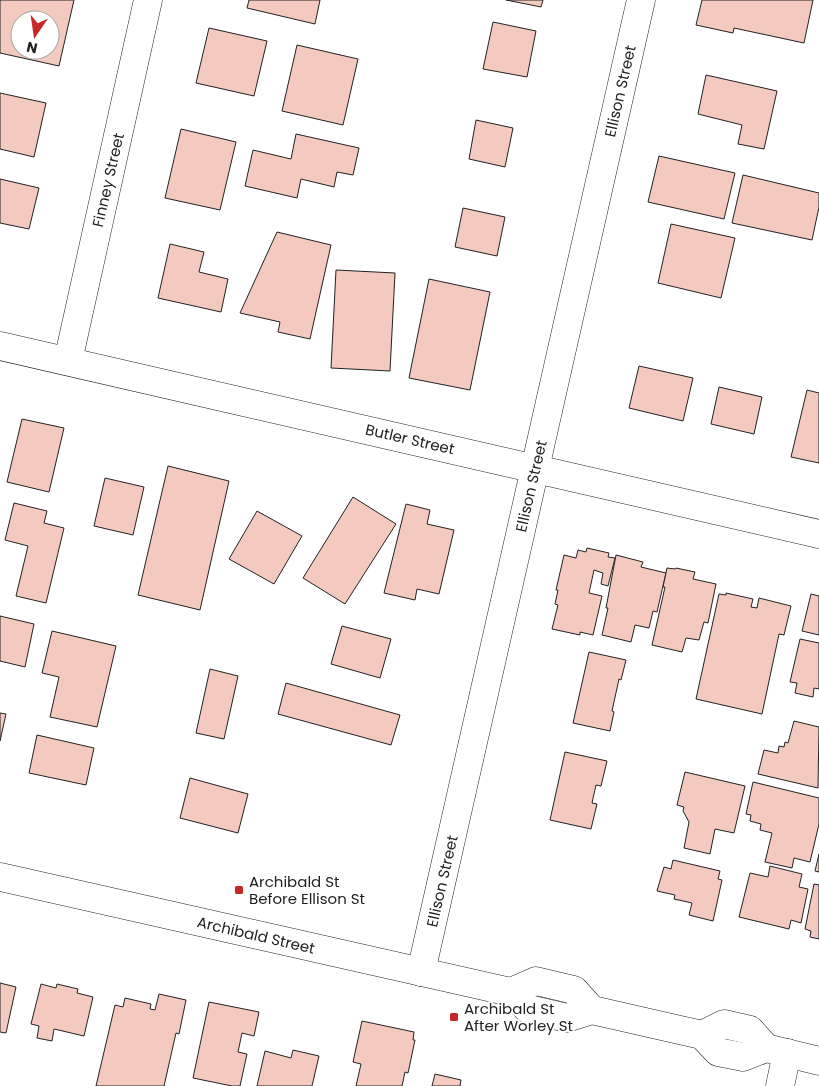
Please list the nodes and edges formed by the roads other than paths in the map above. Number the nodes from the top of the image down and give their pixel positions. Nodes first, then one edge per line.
1 (148, 0) edge
2 (641, 0) edge
3 (0, 346) edge
4 (68, 361) junction
5 (535, 468) junction
6 (819, 534) edge
7 (0, 877) edge
8 (421, 972) junction
9 (777, 1051) junction
10 (819, 1061) edge
11 (780, 1086) edge

1 - 4 street, Finney Street
2 - 5 street, Ellison Street
3 - 4 street, Butler Street
4 - 5 street, Butler Street
5 - 6 street, Butler Street
5 - 8 street, Ellison Street
7 - 8 street, Archibald Street
8 - 9 street, Archibald Street
9 - 10 street
9 - 11 street

